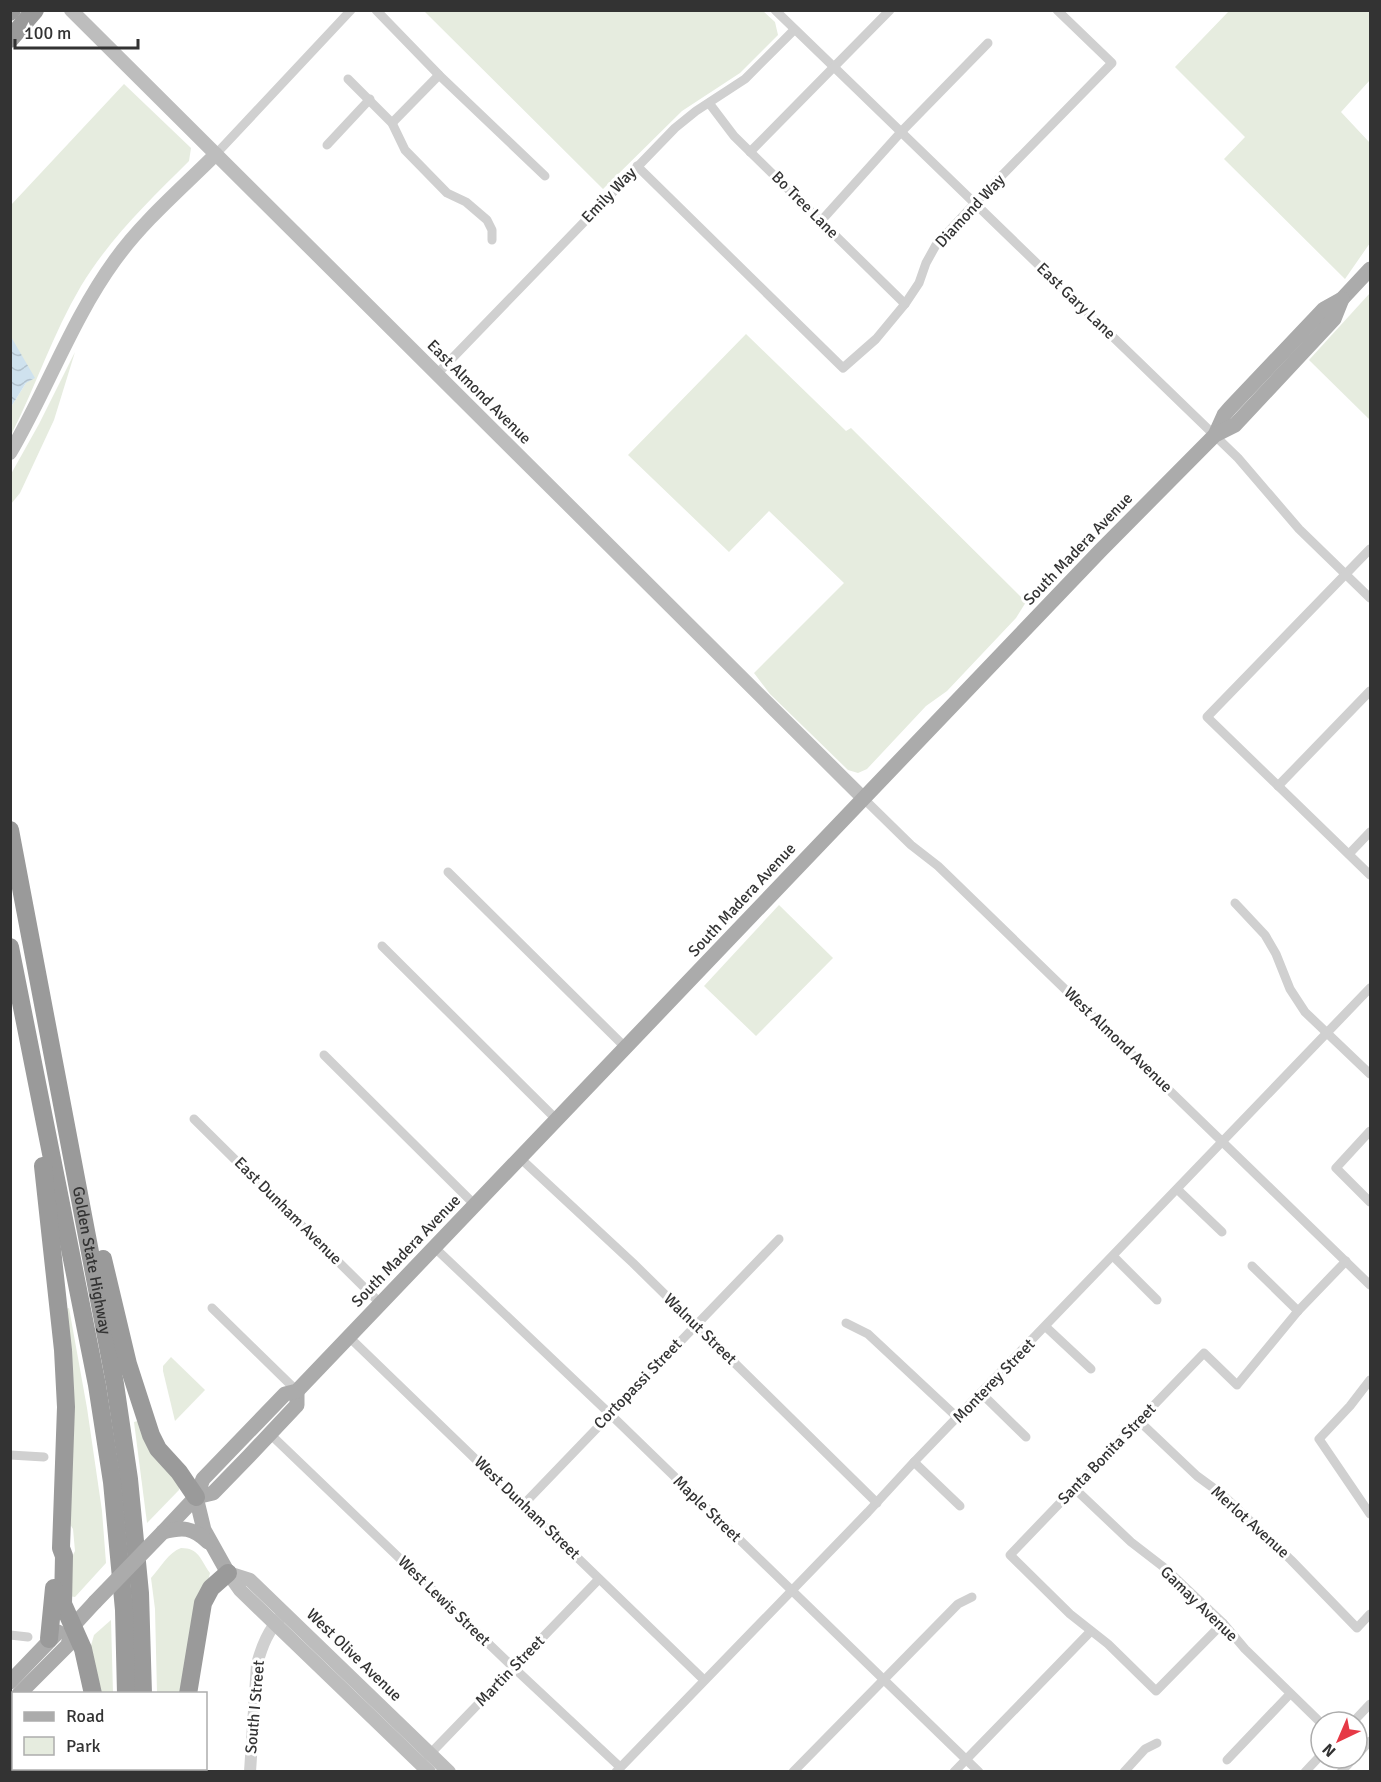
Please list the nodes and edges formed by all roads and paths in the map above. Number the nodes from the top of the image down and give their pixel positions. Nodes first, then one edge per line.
1 (35, 10) edge
2 (71, 10) edge
3 (351, 10) edge
4 (376, 10) edge
5 (775, 10) edge
6 (890, 10) edge
7 (1057, 10) edge
8 (794, 30) junction
9 (10, 39) edge
10 (988, 43) dead end
11 (835, 68) junction
12 (439, 75) junction
13 (348, 79) dead end
14 (370, 99) junction
15 (709, 103) junction
16 (392, 123) junction
17 (901, 132) junction
18 (327, 145) dead end
19 (750, 152) junction
20 (216, 154) junction
21 (637, 166) junction
22 (545, 176) dead end
23 (975, 203) junction
24 (821, 221) junction
25 (492, 240) dead end
26 (1371, 269) edge
27 (905, 304) junction
28 (437, 374) junction
29 (1215, 435) junction
30 (10, 453) edge
31 (1371, 549) edge
32 (1346, 574) junction
33 (1371, 598) edge
34 (1371, 691) edge
35 (1278, 786) junction
36 (863, 798) junction
37 (10, 830) edge
38 (1371, 832) edge
39 (1349, 854) junction
40 (448, 872) dead end
41 (1371, 875) edge
42 (1235, 903) dead end
43 (382, 946) dead end
44 (10, 947) edge
45 (1371, 988) edge
46 (1327, 1033) junction
47 (52, 1046) junction
48 (31, 1048) junction
49 (626, 1048) junction
50 (324, 1055) dead end
51 (1371, 1074) edge
52 (194, 1119) dead end
53 (557, 1120) junction
54 (1371, 1131) edge
55 (1222, 1141) junction
56 (520, 1158) junction
57 (1177, 1189) junction
58 (1371, 1202) edge
59 (475, 1205) junction
60 (1222, 1232) dead end
61 (778, 1239) dead end
62 (435, 1248) junction
63 (1113, 1256) junction
64 (1346, 1261) junction
65 (1252, 1266) dead end
66 (1371, 1285) edge
67 (1157, 1300) dead end
68 (381, 1304) junction
69 (212, 1308) dead end
70 (1298, 1311) junction
71 (846, 1323) dead end
72 (696, 1324) junction
73 (1046, 1327) junction
74 (349, 1337) junction
75 (1091, 1369) dead end
76 (1371, 1380) edge
77 (297, 1392) junction
78 (982, 1394) junction
79 (610, 1414) junction
80 (958, 1418) junction
81 (1139, 1421) junction
82 (270, 1434) junction
83 (1026, 1437) dead end
84 (10, 1455) edge
85 (44, 1457) dead end
86 (915, 1462) junction
87 (1074, 1488) junction
88 (196, 1497) junction
89 (877, 1503) junction
90 (523, 1505) junction
91 (960, 1506) dead end
92 (1371, 1514) edge
93 (163, 1533) junction
94 (210, 1544) junction
95 (61, 1548) junction
96 (228, 1573) junction
97 (599, 1579) junction
98 (791, 1592) junction
99 (972, 1597) dead end
100 (1371, 1614) edge
101 (280, 1618) junction
102 (1222, 1623) junction
103 (72, 1627) junction
104 (1091, 1631) junction
105 (10, 1635) edge
106 (28, 1636) dead end
107 (49, 1639) junction
108 (514, 1668) junction
109 (704, 1680) junction
110 (883, 1680) junction
111 (10, 1682) edge
112 (22, 1692) edge
113 (93, 1692) edge
114 (126, 1692) edge
115 (143, 1692) edge
116 (188, 1692) edge
117 (1290, 1694) junction
118 (1309, 1712) edge
119 (1157, 1743) dead end
120 (966, 1759) junction
121 (1227, 1760) dead end
122 (427, 1763) edge
123 (618, 1769) edge
124 (250, 1772) edge
125 (449, 1772) edge
126 (793, 1772) edge
127 (954, 1772) edge
128 (979, 1772) edge
129 (1124, 1772) edge

1 - 9 highway
2 - 20 main road, East Almond Avenue
3 - 20 street
4 - 12 street
5 - 8 street, East Gary Lane
6 - 11 street
7 - 23 street, Diamond Way
8 - 11 street, East Gary Lane
8 - 15 street, Emily Way
10 - 17 street
11 - 17 street, East Gary Lane
11 - 19 street
12 - 16 street
12 - 22 street
13 - 14 street
14 - 16 street
14 - 18 street
15 - 19 street, Bo Tree Lane
15 - 21 street, Emily Way
16 - 25 street
17 - 23 street, East Gary Lane
17 - 24 street
19 - 24 street, Bo Tree Lane
20 - 28 main road, East Almond Avenue
20 - 30 main road
21 - 27 street, Diamond Way
21 - 28 street, Emily Way
23 - 27 street, Diamond Way
23 - 29 street, East Gary Lane
24 - 27 street, Bo Tree Lane
26 - 29 main road, South Madera Avenue
28 - 36 main road, East Almond Avenue
29 - 32 street, East Gary Lane
29 - 36 main road, South Madera Avenue
31 - 32 street
32 - 33 street, East Gary Lane
32 - 35 street
34 - 35 street
35 - 39 street
36 - 49 main road, South Madera Avenue
36 - 55 street, West Almond Avenue
37 - 47 highway, Golden State Highway
38 - 39 street
39 - 41 street
40 - 49 street
42 - 46 street
43 - 53 street
44 - 48 highway, Golden State Highway
45 - 46 street, Monterey Street
46 - 51 street
46 - 55 street, Monterey Street
47 - 88 highway
47 - 115 highway, Golden State Highway
48 - 95 highway
48 - 114 highway, Golden State Highway
49 - 53 main road, South Madera Avenue
50 - 59 street
52 - 68 street, East Dunham Avenue
53 - 56 main road, South Madera Avenue
54 - 58 street
55 - 57 street, Monterey Street
55 - 64 street, West Almond Avenue
56 - 59 main road, South Madera Avenue
56 - 72 street, Walnut Street
57 - 60 street
57 - 63 street, Monterey Street
59 - 62 main road, South Madera Avenue
61 - 72 street, Cortopassi Street
62 - 68 main road, South Madera Avenue
62 - 79 street, Maple Street
63 - 67 street
63 - 73 street, Monterey Street
64 - 66 street, West Almond Avenue
64 - 70 street
65 - 70 street
68 - 74 main road, South Madera Avenue
69 - 77 street
70 - 81 street, Santa Bonita Street
71 - 80 street
72 - 79 street, Cortopassi Street
72 - 89 street, Walnut Street
73 - 75 street
73 - 78 street, Monterey Street
74 - 77 main road, South Madera Avenue
74 - 90 street, West Dunham Street
76 - 92 street
77 - 82 main road, South Madera Avenue
77 - 88 main road, South Madera Avenue
78 - 80 street, Monterey Street
78 - 83 street
79 - 90 street, Cortopassi Street
79 - 98 street, Maple Street
80 - 86 street, Monterey Street
81 - 87 street, Santa Bonita Street
81 - 100 street, Merlot Avenue
82 - 88 main road, South Madera Avenue
82 - 108 street, West Lewis Street
84 - 85 street
86 - 89 street, Monterey Street
86 - 91 street
87 - 102 street, Gamay Avenue
87 - 104 street, Santa Bonita Street
88 - 93 main road, South Madera Avenue
88 - 94 main road, West Olive Avenue
89 - 98 street, Monterey Street
90 - 97 street, West Dunham Street
93 - 94 main road
93 - 103 main road, South Madera Avenue, bridge
94 - 96 main road, West Olive Avenue
95 - 103 highway
95 - 107 highway
96 - 101 main road, West Olive Avenue
96 - 116 highway
97 - 108 street, Martin Street
97 - 109 street, West Dunham Street
98 - 109 street, Monterey Street
98 - 110 street, Maple Street
99 - 110 street
101 - 122 main road, West Olive Avenue
101 - 124 street, South I Street
102 - 104 street
102 - 117 street, Gamay Avenue
103 - 107 main road, South Madera Avenue
103 - 112 main road, South Madera Avenue
103 - 113 highway
104 - 120 street
105 - 106 street
107 - 111 main road, South Madera Avenue
108 - 122 street, Martin Street
108 - 123 street, West Lewis Street
109 - 123 street, Monterey Street
110 - 120 street, Maple Street
110 - 126 street
117 - 118 street, Gamay Avenue
117 - 121 street
119 - 129 street
120 - 127 street
120 - 128 street, Maple Street
122 - 125 main road, West Olive Avenue

